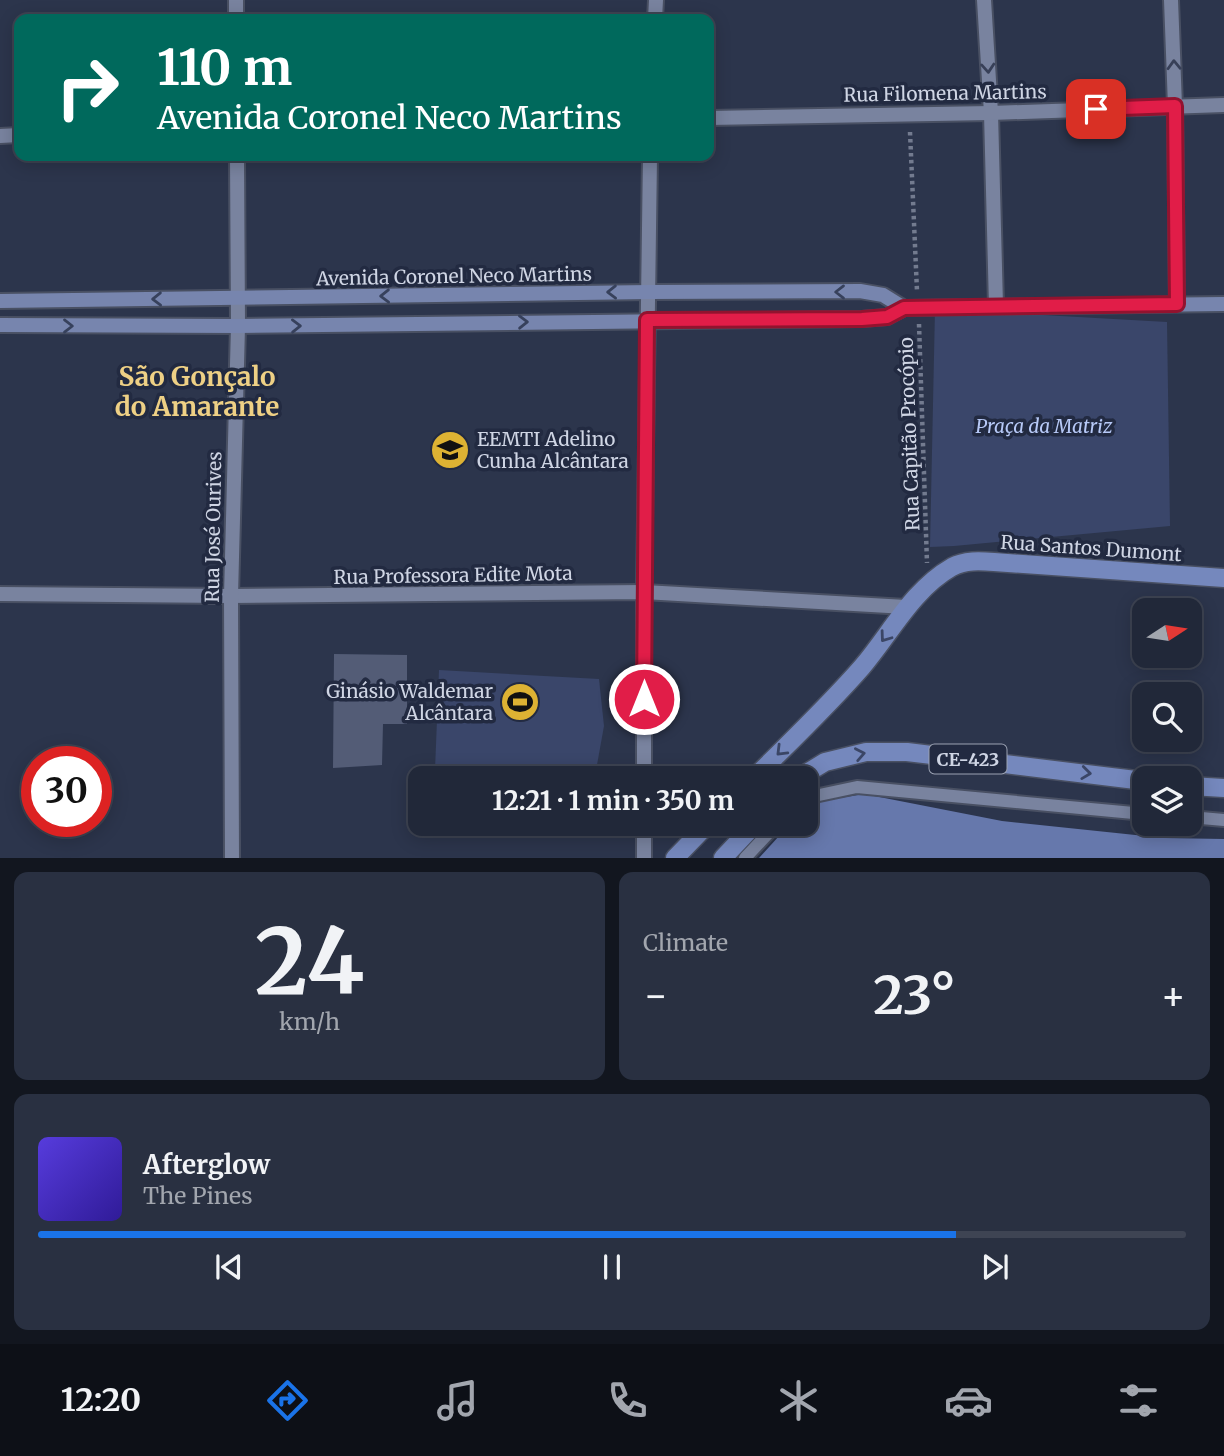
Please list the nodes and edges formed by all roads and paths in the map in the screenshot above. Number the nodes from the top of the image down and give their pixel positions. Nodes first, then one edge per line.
1 (984, 0) edge
2 (1171, 0) edge
3 (1224, 105) edge
4 (1175, 106) junction
5 (909, 113) junction
6 (991, 113) junction
7 (714, 118) edge
8 (237, 161) edge
9 (650, 161) edge
10 (649, 292) junction
11 (238, 299) junction
12 (0, 301) edge
13 (1177, 304) junction
14 (1224, 304) edge
15 (996, 306) junction
16 (911, 308) junction
17 (647, 320) junction
18 (0, 325) edge
19 (237, 326) junction
20 (1224, 578) edge
21 (928, 586) junction
22 (644, 592) junction
23 (0, 594) edge
24 (231, 596) junction
25 (906, 607) junction
26 (644, 766) edge
27 (766, 766) edge
28 (818, 766) edge
29 (1132, 779) edge
30 (1202, 787) edge
31 (1224, 788) edge
32 (818, 795) edge
33 (1132, 813) edge
34 (1202, 818) edge
35 (1224, 820) edge
36 (644, 836) edge
37 (696, 836) edge
38 (744, 836) edge
39 (766, 836) edge
40 (232, 858) edge
41 (644, 858) edge
42 (675, 858) edge
43 (723, 858) edge
44 (745, 858) edge

1 -> 6 street
4 -> 2 street
3 - 4 street, Rua Filomena Martins
4 - 6 street, Rua Filomena Martins
4 - 13 street
5 - 6 street, Rua Filomena Martins
5 - 7 street, Rua Filomena Martins
5 - 16 path, Rua Capitão Procópio
6 - 15 street
8 - 11 street, Rua José Ourives
9 - 10 street
10 -> 11 main road, Avenida Coronel Neco Martins
16 -> 10 main road, Avenida Coronel Neco Martins
10 - 17 street
11 -> 12 main road, Avenida Coronel Neco Martins
11 - 19 street, Rua José Ourives
13 - 14 main road, Avenida Coronel Neco Martins
13 - 15 main road, Avenida Coronel Neco Martins
15 - 16 main road, Avenida Coronel Neco Martins
16 - 17 main road, Avenida Coronel Neco Martins
16 - 21 path, Rua Capitão Procópio
19 -> 17 main road, Avenida Coronel Neco Martins
17 - 22 street
18 -> 19 main road, Avenida Coronel Neco Martins
19 - 24 street, Rua José Ourives
20 - 21 main road, Rua Santos Dumont
21 - 25 main road
22 - 24 street, Rua Professora Edite Mota
22 - 25 street, Rua Professora Edite Mota
22 - 26 street
23 - 24 street, Rua Professora Edite Mota
24 - 40 street, Rua José Ourives
25 -> 27 main road
28 -> 29 main road, CE-423
30 - 31 main road
32 - 33 street
34 - 35 street
36 - 41 street
37 - 42 main road
38 - 43 main road
39 - 44 street

